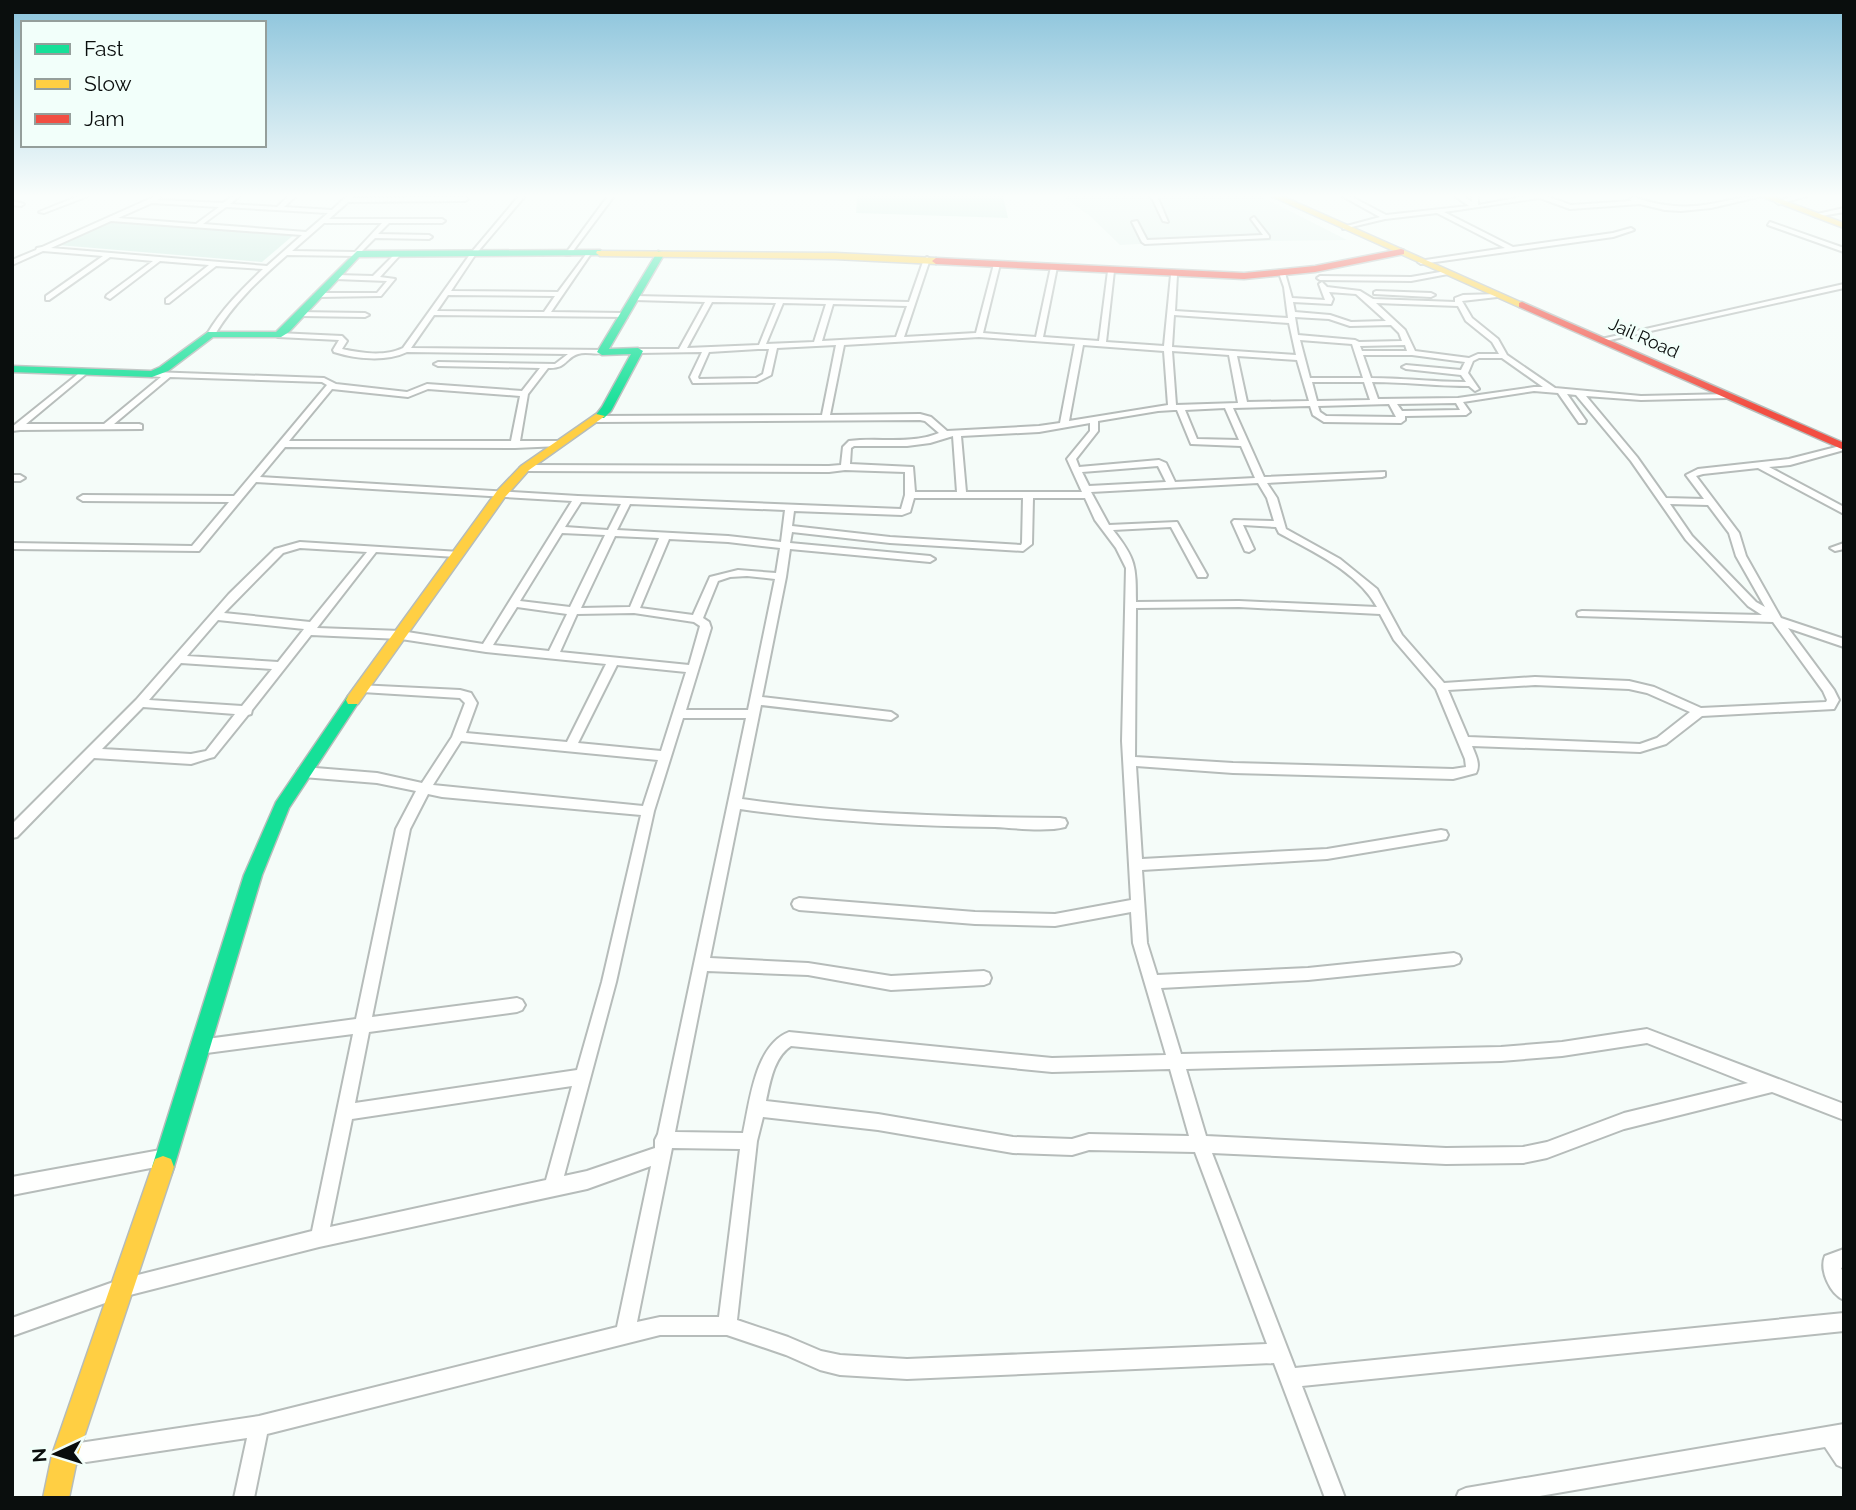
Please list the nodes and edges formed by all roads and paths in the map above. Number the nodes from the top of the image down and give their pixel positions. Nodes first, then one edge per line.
1 (92, 266) edge
2 (149, 266) edge
3 (211, 266) edge
4 (249, 266) edge
5 (345, 266) edge
6 (386, 266) edge
7 (465, 266) edge
8 (578, 266) edge
9 (653, 266) edge
10 (924, 266) edge
11 (996, 266) edge
12 (1044, 266) edge
13 (1344, 266) edge
14 (1433, 266) edge
15 (1054, 267) junction
16 (271, 268) joint
17 (1111, 271) junction
18 (1446, 272) junction
19 (1282, 273) junction
20 (1317, 273) junction
21 (1174, 275) junction
22 (336, 276) junction
23 (376, 277) junction
24 (1844, 286) edge
25 (1324, 289) junction
26 (447, 293) junction
27 (1361, 293) junction
28 (559, 294) junction
29 (318, 295) junction
30 (1497, 295) junction
31 (110, 297) dead end
32 (49, 298) dead end
33 (635, 298) junction
34 (710, 299) junction
35 (1289, 300) junction
36 (1368, 300) junction
37 (1462, 300) junction
38 (169, 301) dead end
39 (780, 301) junction
40 (830, 302) junction
41 (910, 304) junction
42 (433, 313) junction
43 (547, 313) junction
44 (1171, 313) junction
45 (301, 314) junction
46 (365, 315) dead end
47 (624, 315) junction
48 (1292, 318) junction
49 (1392, 323) junction
50 (211, 334) junction
51 (278, 335) junction
52 (979, 335) junction
53 (1295, 337) junction
54 (1039, 339) junction
55 (899, 340) junction
56 (1601, 340) junction
57 (1406, 343) junction
58 (840, 344) junction
59 (1079, 344) junction
60 (1356, 344) junction
61 (817, 345) junction
62 (1102, 345) junction
63 (773, 347) junction
64 (761, 348) junction
65 (406, 350) junction
66 (1168, 350) junction
67 (445, 351) junction
68 (638, 351) junction
69 (682, 351) junction
70 (706, 351) junction
71 (575, 352) junction
72 (602, 352) junction
73 (1359, 353) junction
74 (1412, 353) junction
75 (1233, 354) junction
76 (1504, 356) junction
77 (1300, 358) junction
78 (1470, 360) junction
79 (438, 364) junction
80 (545, 367) junction
81 (1406, 367) dead end
82 (12, 369) edge
83 (83, 372) junction
84 (1464, 373) junction
85 (160, 374) junction
86 (1306, 380) junction
87 (1367, 380) junction
88 (1470, 384) junction
89 (330, 386) junction
90 (427, 386) junction
91 (1556, 390) junction
92 (1578, 392) junction
93 (524, 394) junction
94 (1727, 396) junction
95 (1481, 398) junction
96 (1458, 400) junction
97 (1375, 402) junction
98 (1392, 402) junction
99 (1312, 403) junction
100 (1243, 405) junction
101 (1228, 406) junction
102 (1176, 407) junction
103 (1400, 414) junction
104 (826, 416) junction
105 (597, 419) junction
106 (1094, 420) junction
107 (1582, 421) dead end
108 (1064, 425) junction
109 (106, 427) junction
110 (139, 427) dead end
111 (15, 429) edge
112 (945, 434) junction
113 (957, 435) junction
114 (1244, 443) junction
115 (281, 444) junction
116 (557, 444) junction
117 (516, 445) junction
118 (1844, 447) edge
119 (1761, 466) junction
120 (845, 467) junction
121 (525, 468) junction
122 (1077, 470) junction
123 (1382, 474) dead end
124 (1260, 478) junction
125 (253, 479) junction
126 (1171, 483) junction
127 (1089, 492) junction
128 (501, 494) junction
129 (910, 495) junction
130 (962, 495) junction
131 (1028, 495) junction
132 (83, 498) dead end
133 (237, 499) junction
134 (578, 499) junction
135 (627, 500) junction
136 (1664, 501) junction
137 (1711, 502) junction
138 (790, 508) junction
139 (1844, 511) edge
140 (1279, 524) junction
141 (1105, 528) junction
142 (789, 529) junction
143 (560, 530) junction
144 (611, 532) junction
145 (665, 536) junction
146 (785, 544) junction
147 (12, 547) edge
148 (374, 549) junction
149 (1250, 549) dead end
150 (456, 554) junction
151 (930, 559) dead end
152 (1202, 575) dead end
153 (781, 577) junction
154 (513, 604) junction
155 (1130, 605) junction
156 (634, 610) junction
157 (573, 611) junction
158 (1384, 611) junction
159 (1582, 614) dead end
160 (216, 616) junction
161 (697, 619) junction
162 (1777, 620) junction
163 (311, 628) junction
164 (401, 635) junction
165 (1844, 643) edge
166 (486, 648) junction
167 (553, 654) junction
168 (180, 659) junction
169 (613, 661) junction
170 (282, 666) junction
171 (692, 669) junction
172 (1441, 687) junction
173 (362, 688) junction
174 (140, 703) junction
175 (754, 707) junction
176 (247, 710) junction
177 (1700, 712) junction
178 (678, 714) junction
179 (891, 716) dead end
180 (457, 736) junction
181 (1464, 741) junction
182 (571, 747) junction
183 (91, 754) junction
184 (665, 756) junction
185 (1129, 761) junction
186 (303, 772) junction
187 (422, 789) junction
188 (734, 803) junction
189 (648, 811) junction
190 (1060, 823) dead end
191 (12, 833) edge
192 (1441, 835) dead end
193 (1135, 865) junction
194 (799, 904) dead end
195 (1137, 905) junction
196 (1454, 958) dead end
197 (701, 964) junction
198 (984, 978) dead end
199 (1151, 982) junction
200 (517, 1005) dead end
201 (362, 1027) junction
202 (199, 1047) junction
203 (1177, 1060) junction
204 (583, 1077) junction
205 (1771, 1085) junction
206 (756, 1108) junction
207 (346, 1112) junction
208 (1844, 1112) edge
209 (749, 1141) junction
210 (1200, 1144) junction
211 (662, 1148) junction
212 (166, 1157) junction
213 (12, 1186) edge
214 (551, 1188) junction
215 (319, 1238) junction
216 (1844, 1258) edge
217 (122, 1288) junction
218 (1844, 1291) edge
219 (1844, 1322) edge
220 (727, 1325) junction
221 (12, 1327) edge
222 (625, 1334) junction
223 (1279, 1353) junction
224 (1289, 1378) junction
225 (260, 1426) junction
226 (1837, 1436) edge
227 (65, 1455) junction
228 (1844, 1458) edge
229 (56, 1498) edge
230 (244, 1498) edge
231 (1335, 1498) edge
232 (1466, 1498) edge

1 - 32 street
2 - 31 street
3 - 38 street
4 - 16 street
5 - 22 street
6 - 23 street
7 - 26 street
8 - 28 street
9 - 33 street
10 - 41 street
11 - 52 street
12 - 15 street
13 - 20 street
14 - 18 street, Jail Road
15 - 17 street
15 - 54 street
16 - 50 street
17 - 21 street
17 - 62 street
18 - 20 street
18 - 30 street, Jail Road
19 - 20 street
19 - 21 street
19 - 35 street
20 - 25 street
21 - 44 street
22 - 23 street
22 - 29 street
23 - 29 street
24 - 56 street
25 - 27 street
25 - 35 street
26 - 28 street
26 - 42 street
27 - 36 street
27 - 37 street
28 - 43 street
29 - 45 street
30 - 37 street
30 - 56 street, Jail Road
33 - 34 street
33 - 47 street
34 - 39 street
34 - 69 street
35 - 48 street
36 - 37 street
36 - 49 street
37 - 76 street
39 - 40 street
39 - 64 street
40 - 41 street
40 - 61 street
41 - 55 street
42 - 43 street
42 - 65 street
43 - 47 street
44 - 48 street
44 - 66 street
45 - 46 street
45 - 51 street
47 - 72 street
48 - 49 street
48 - 53 street
49 - 57 street
50 - 51 street
50 - 85 street
51 - 65 street
52 - 54 street
52 - 55 street
53 - 60 street
53 - 77 street
54 - 59 street
55 - 58 street
56 - 94 street, Jail Road
57 - 60 street
57 - 74 street
58 - 61 street
58 - 104 street
59 - 62 street
59 - 108 street
60 - 73 street
61 - 63 street
62 - 66 street
63 - 64 street
63 - 70 street
64 - 70 street
65 - 67 street
66 - 75 street
66 - 102 street
67 - 71 street
67 - 79 street
68 - 69 street
68 - 72 street
68 - 105 street
69 - 70 street
71 - 72 street
71 - 80 street
73 - 74 street
73 - 87 street
74 - 78 street
75 - 77 street
75 - 100 street
76 - 78 street
76 - 91 street
77 - 86 street
78 - 84 street
79 - 80 street
79 - 90 street
80 - 93 street
81 - 84 street
82 - 83 street
83 - 85 street
83 - 111 street
84 - 88 street
85 - 89 street
85 - 109 street
86 - 87 street
86 - 99 street
87 - 88 street
87 - 97 street
88 - 95 street
89 - 90 street
89 - 115 street
90 - 93 street
91 - 92 street
91 - 95 street
91 - 107 street
92 - 94 street
92 - 136 street
93 - 117 street
94 - 118 street, Jail Road
95 - 96 street
96 - 98 street
96 - 103 street
97 - 98 street
97 - 99 street
98 - 103 street
99 - 100 street
99 - 103 street
100 - 101 street
101 - 102 street
101 - 114 street
102 - 106 street
102 - 114 street
104 - 105 street
104 - 112 street
105 - 116 street
106 - 108 street
106 - 122 street
108 - 113 street
109 - 110 street
109 - 111 street
112 - 113 street
112 - 120 street
113 - 130 street
114 - 124 street
115 - 117 street
115 - 125 street
116 - 117 street
116 - 121 street
118 - 119 street
119 - 137 street
119 - 139 street
120 - 121 street
120 - 129 street
121 - 128 street
122 - 126 street
122 - 127 street
123 - 124 street
124 - 126 street
124 - 140 street
125 - 128 street
125 - 133 street
126 - 127 street
127 - 131 street
127 - 141 street
128 - 134 street
128 - 150 street
129 - 130 street
129 - 138 street
130 - 131 street
131 - 142 street
132 - 133 street
133 - 147 street
134 - 135 street
134 - 143 street
135 - 138 street
135 - 144 street
136 - 137 street
136 - 162 street
137 - 162 street
138 - 142 street
140 - 149 street
140 - 158 street
141 - 152 street
141 - 155 street
142 - 146 street
143 - 144 street
143 - 154 street
144 - 145 street
144 - 157 street
145 - 146 street
145 - 156 street
146 - 151 street
146 - 153 street
148 - 150 street
148 - 160 street
148 - 163 street
150 - 164 street
153 - 161 street
153 - 175 street
154 - 157 street
154 - 166 street
155 - 158 street
155 - 185 street
156 - 157 street
156 - 161 street
157 - 167 street
158 - 172 street
159 - 162 street
160 - 163 street
160 - 168 street
161 - 171 street
162 - 165 street
162 - 177 street
163 - 164 street
163 - 170 street
164 - 166 street
164 - 173 street
166 - 167 street
167 - 169 street
168 - 170 street
168 - 174 street
169 - 171 street
169 - 182 street
170 - 176 street
171 - 178 street
172 - 177 street
172 - 181 street
173 - 180 street
173 - 186 street
174 - 176 street
174 - 183 street
175 - 178 street
175 - 179 street
175 - 188 street
176 - 183 street
177 - 181 street
178 - 184 street
180 - 182 street
180 - 187 street
181 - 185 street
182 - 184 street
183 - 191 street
184 - 189 street
185 - 193 street
186 - 187 street
186 - 202 street
187 - 189 street
187 - 201 street
188 - 190 street
188 - 197 street
189 - 204 street
192 - 193 street
193 - 195 street
194 - 195 street
195 - 199 street
196 - 199 street
197 - 198 street
197 - 211 street
199 - 203 street
200 - 201 street
201 - 202 street
201 - 207 street
202 - 212 street
203 - 205 street
203 - 206 street
203 - 210 street
204 - 207 street
204 - 214 street
205 - 208 street
205 - 210 street
206 - 209 street
206 - 210 street
207 - 215 street
209 - 211 street
209 - 220 street
210 - 223 street
211 - 214 street
211 - 222 street
212 - 213 street
212 - 217 street
214 - 215 street
215 - 217 street
216 - 218 street
217 - 221 street
217 - 227 street
219 - 224 street
220 - 222 street
220 - 223 street
222 - 225 street
223 - 224 street
224 - 231 street
225 - 227 street
225 - 230 street
226 - 228 street
226 - 232 street
227 - 229 street

